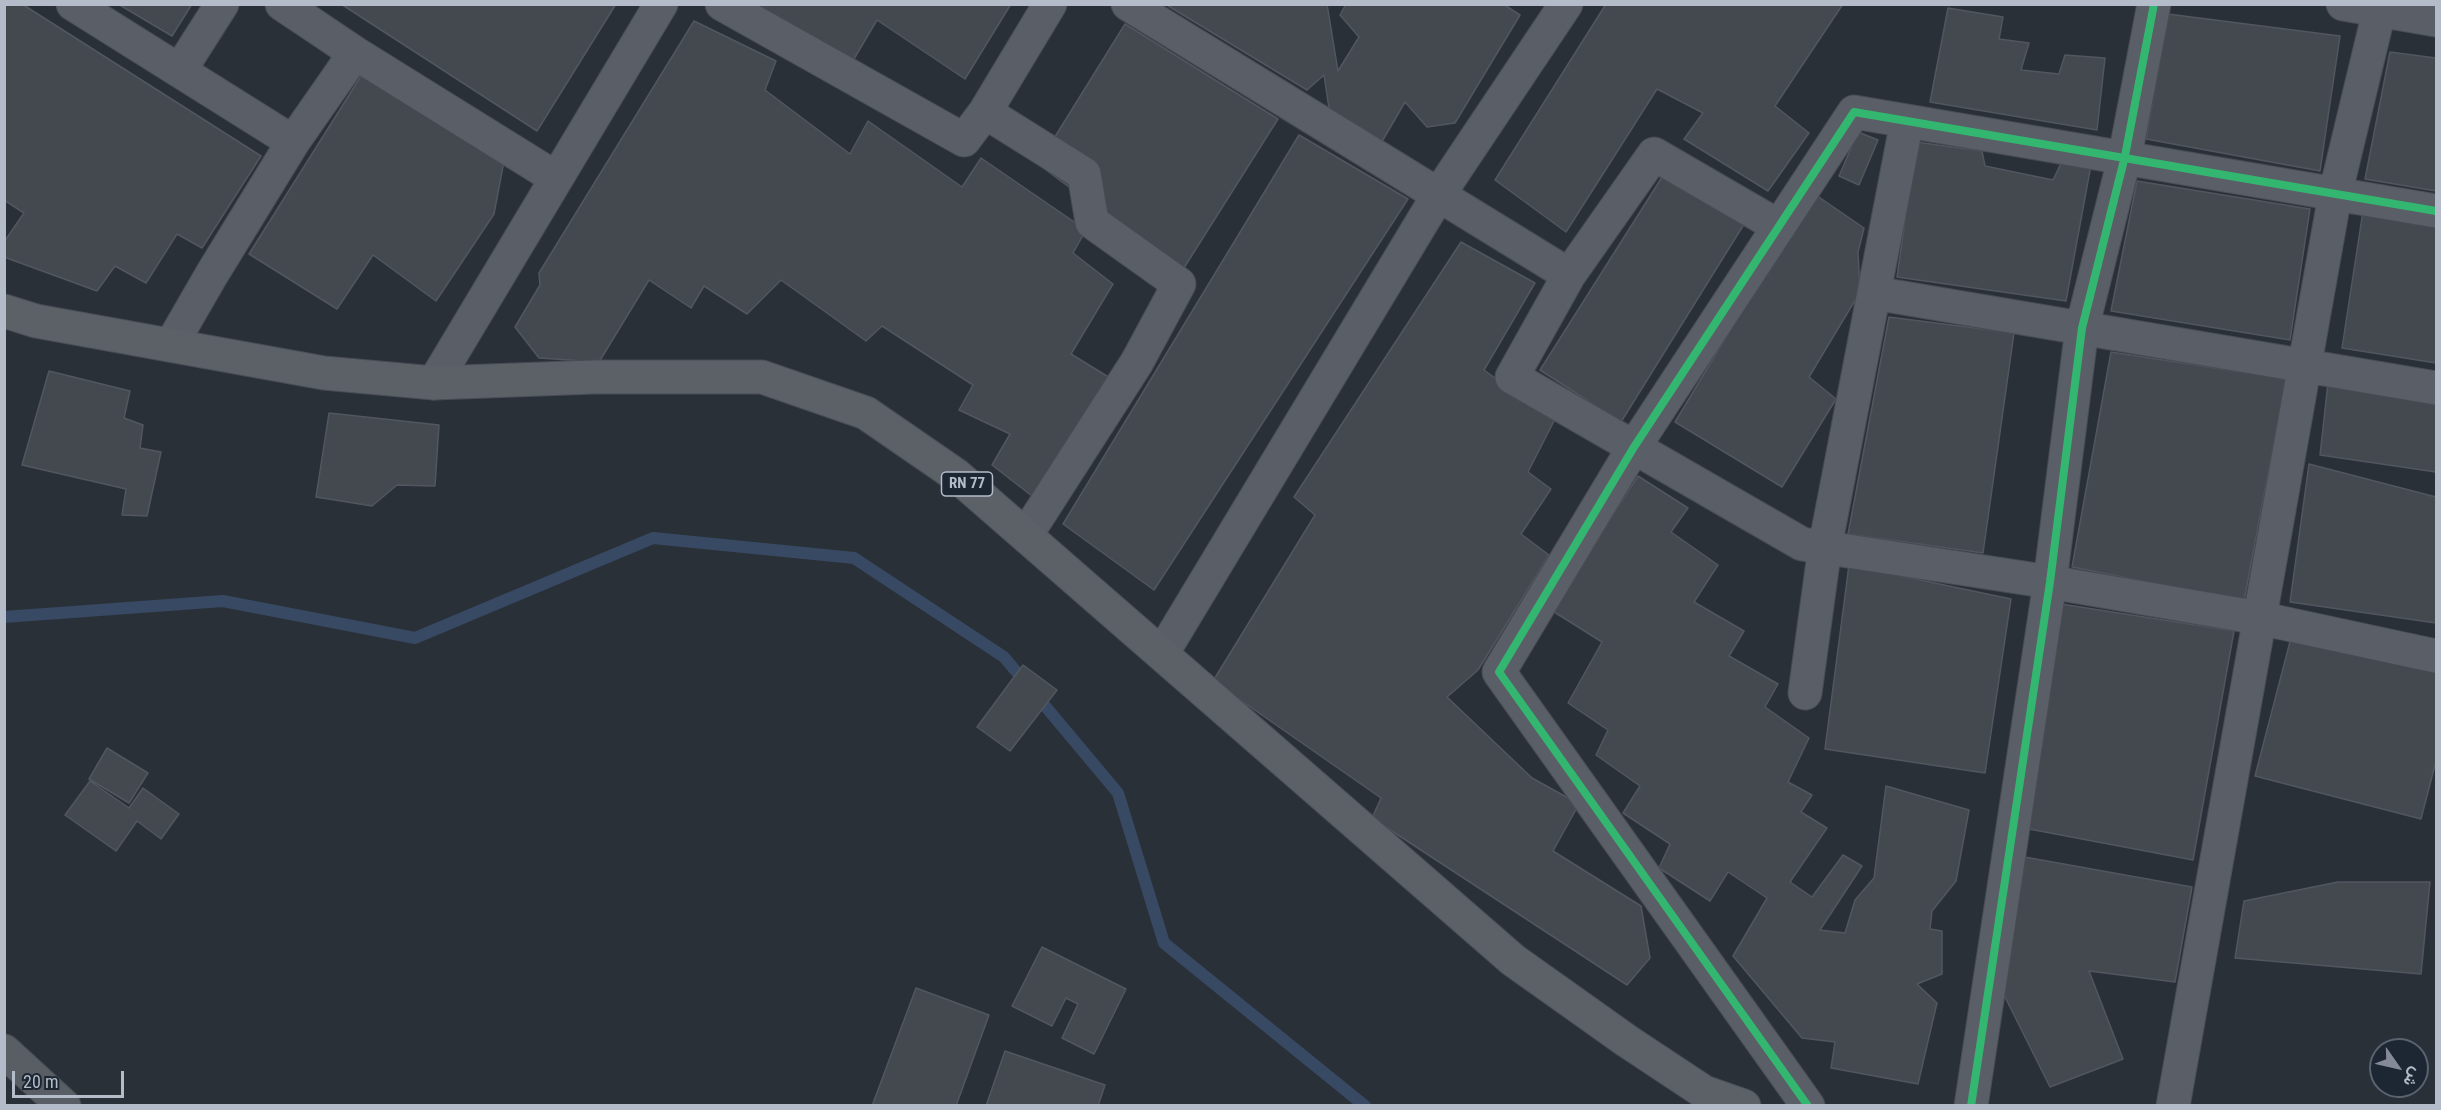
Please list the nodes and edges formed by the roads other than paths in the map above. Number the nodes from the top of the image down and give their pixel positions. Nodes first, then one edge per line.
1 (73, 4) edge
2 (222, 4) edge
3 (282, 4) edge
4 (661, 4) edge
5 (722, 4) edge
6 (1050, 4) edge
7 (1128, 4) edge
8 (2154, 4) edge
9 (2343, 4) edge
10 (1561, 6) edge
11 (2379, 12) junction
12 (2436, 20) edge
13 (355, 53) junction
14 (180, 70) junction
15 (985, 112) junction
16 (1907, 120) junction
17 (293, 142) junction
18 (2125, 156) junction
19 (556, 178) junction
20 (1439, 194) junction
21 (2335, 195) junction
22 (2436, 211) edge
23 (1778, 226) junction
24 (1569, 275) junction
25 (1874, 293) junction
26 (4, 311) edge
27 (2082, 328) junction
28 (171, 345) junction
29 (2304, 367) junction
30 (434, 383) junction
31 (2436, 388) edge
32 (1634, 447) junction
33 (1026, 535) junction
34 (1825, 547) junction
35 (2050, 582) junction
36 (2259, 618) junction
37 (1162, 652) junction
38 (2436, 656) edge
39 (1805, 693) dead end
40 (4, 1052) edge
41 (64, 1106) edge
42 (1744, 1106) edge
43 (1808, 1106) edge
44 (1971, 1106) edge
45 (2173, 1106) edge

1 - 14 street
2 - 14 street
3 - 13 street
4 - 19 street
5 - 15 street
6 - 15 street
7 - 20 street
8 - 18 street
9 - 11 street
10 - 20 street
11 - 12 street
11 - 21 street
13 - 17 street
13 - 19 street
14 - 17 street
15 - 33 street
16 - 18 street
16 - 23 street
16 - 25 street
17 - 28 street
18 - 21 street
18 - 27 street
19 - 30 street
20 - 24 street
20 - 37 street
21 - 22 street
21 - 29 street
23 - 24 street
23 - 32 street
24 - 32 street
25 - 27 street
25 - 34 street
26 - 28 main road, RN 77
27 - 29 street
27 - 35 street
28 - 30 main road, RN 77
29 - 31 street
29 - 36 street
30 - 33 main road, RN 77
32 - 34 street
32 - 43 street
33 - 37 main road, RN 77
34 - 35 street
34 - 39 street
35 - 36 street
35 - 44 street
36 - 38 street
36 - 45 street
37 - 42 main road, RN 77
40 - 41 main road

